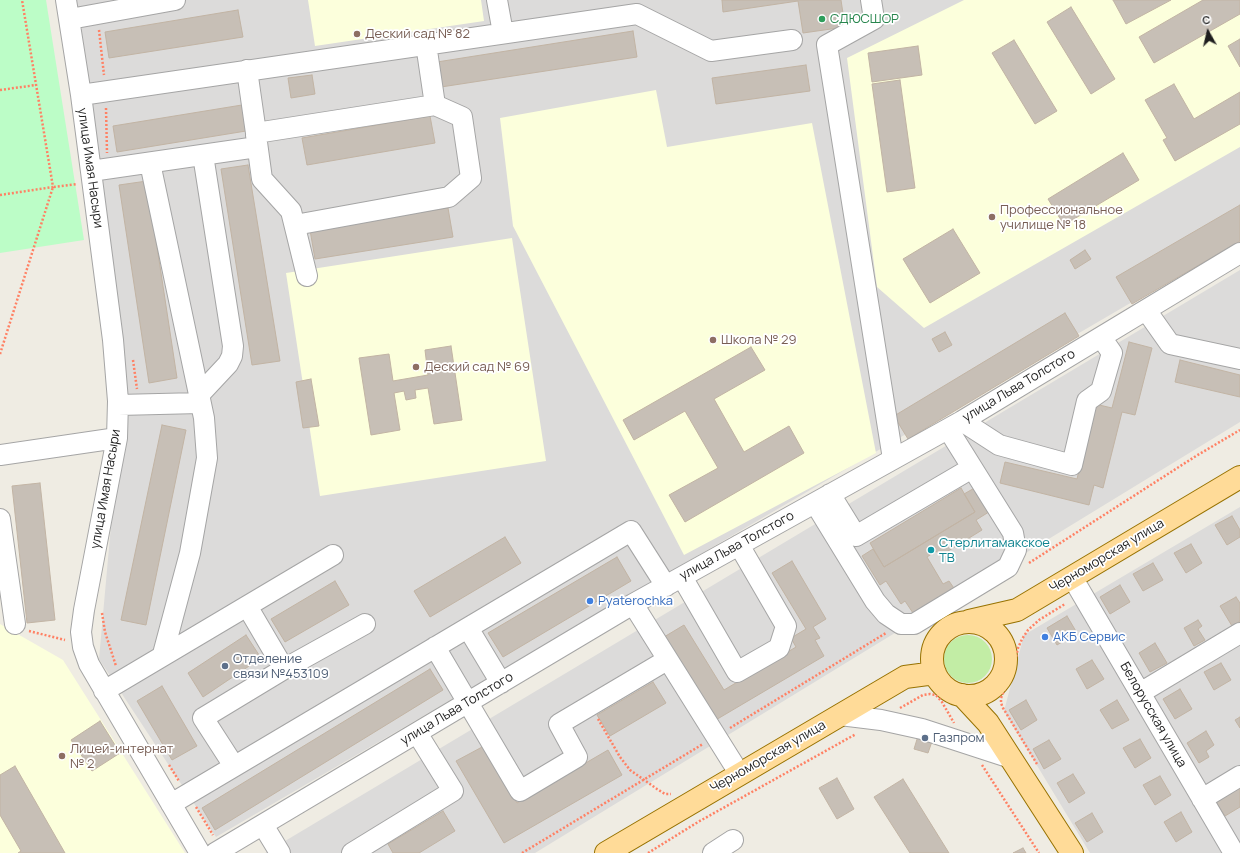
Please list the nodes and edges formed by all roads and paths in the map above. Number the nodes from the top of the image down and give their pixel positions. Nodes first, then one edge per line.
1 (22, 0) edge
2 (498, 0) edge
3 (167, 1) edge
4 (877, 2) edge
5 (68, 9) edge
6 (503, 33) junction
7 (792, 40) dead end
8 (426, 44) junction
9 (247, 70) junction
10 (36, 85) junction
11 (0, 90) edge
12 (81, 95) junction
13 (435, 105) junction
14 (257, 140) junction
15 (203, 155) junction
16 (150, 163) junction
17 (86, 177) junction
18 (53, 187) junction
19 (0, 196) edge
20 (295, 225) junction
21 (1240, 253) edge
22 (307, 276) dead end
23 (1146, 310) junction
24 (1101, 337) junction
25 (0, 354) edge
26 (1240, 359) edge
27 (199, 399) junction
28 (118, 405) junction
29 (955, 425) junction
30 (1240, 430) edge
31 (117, 438) junction
32 (0, 454) edge
33 (893, 459) junction
34 (972, 468) junction
35 (1240, 477) edge
36 (823, 499) junction
37 (1, 530) edge
38 (740, 545) junction
39 (332, 555) dead end
40 (1008, 567) junction
41 (674, 582) junction
42 (1077, 585) junction
43 (633, 604) junction
44 (247, 606) junction
45 (1017, 610) junction
46 (969, 621) junction
47 (15, 624) dead end
48 (365, 624) dead end
49 (468, 628) junction
50 (1240, 633) edge
51 (938, 638) junction
52 (435, 647) junction
53 (1004, 648) junction
54 (163, 654) junction
55 (667, 660) junction
56 (284, 669) junction
57 (935, 673) junction
58 (905, 677) junction
59 (501, 683) junction
60 (992, 688) junction
61 (104, 691) junction
62 (1140, 693) junction
63 (962, 695) junction
64 (600, 700) junction
65 (468, 702) junction
66 (840, 715) junction
67 (881, 720) junction
68 (988, 723) junction
69 (417, 733) junction
70 (1011, 758) junction
71 (234, 766) junction
72 (1039, 767) dead end
73 (739, 773) junction
74 (1240, 776) edge
75 (676, 793) dead end
76 (1202, 799) junction
77 (171, 804) junction
78 (263, 825) junction
79 (733, 840) dead end
80 (200, 853) edge
81 (215, 853) edge
82 (280, 853) edge
83 (352, 853) edge
84 (606, 853) edge
85 (648, 853) edge
86 (713, 853) edge
87 (1072, 853) edge
88 (1234, 853) edge

1 - 10 path
2 - 6 street
3 - 5 street
4 - 33 street
5 - 12 street, улица Имая Насыри
6 - 7 street
6 - 8 street
8 - 9 street
8 - 13 street
9 - 12 street
9 - 14 street
10 - 11 path
10 - 18 path
12 - 17 street, улица Имая Насыри
13 - 14 street
13 - 20 street
14 - 15 street
14 - 20 street
15 - 16 street
15 - 27 street
16 - 17 street
16 - 27 street
17 - 18 path
17 - 28 street, улица Имая Насыри
18 - 19 path
18 - 25 path
20 - 22 street
21 - 23 street, улица Льва Толстого
23 - 24 street, улица Льва Толстого
23 - 26 street
24 - 29 street, улица Льва Толстого
24 - 29 street
27 - 28 street
27 - 54 street
28 - 31 street, улица Имая Насыри
29 - 33 street, улица Льва Толстого
29 - 34 street
30 - 40 path
31 - 32 street
31 - 61 street, улица Имая Насыри
33 - 36 street, улица Льва Толстого
34 - 36 street
34 - 40 street
35 - 42 main road, Черноморская улица
36 - 38 street, улица Льва Толстого
36 - 40 street
37 - 47 street
38 - 41 street, улица Льва Толстого
38 - 41 street
39 - 44 street
41 - 43 street, улица Льва Толстого
41 - 49 street
42 - 45 main road, Черноморская улица
42 - 62 street, Белорусская улица
42 - 72 path
43 - 55 street
43 - 59 street, улица Льва Толстого
44 - 54 street
44 - 56 street
45 - 46 main road, Черноморская улица
45 - 53 main road
46 - 51 main road
46 - 53 main road
48 - 56 street
49 - 52 street
49 - 59 street
50 - 62 street
51 - 57 main road
51 - 58 main road
52 - 65 street
52 - 71 street
53 - 60 main road
54 - 61 street
55 - 64 street
55 - 73 street
56 - 71 street
57 - 58 main road, Черноморская улица
57 - 63 main road
58 - 66 main road, Черноморская улица
59 - 65 street, улица Льва Толстого
60 - 63 main road
60 - 68 main road
61 - 77 street, улица Имая Насыри
62 - 76 street, Белорусская улица
63 - 68 main road
64 - 65 street
64 - 75 path
65 - 69 street, улица Льва Толстого
66 - 67 street
66 - 73 main road, Черноморская улица
67 - 70 street
67 - 85 path
68 - 70 main road
69 - 78 street, улица Льва Толстого
69 - 83 street
70 - 87 main road
71 - 77 street
73 - 84 main road, Черноморская улица
74 - 76 street
76 - 88 street, Белорусская улица
77 - 80 street, улица Имая Насыри
78 - 81 street, улица Льва Толстого
78 - 82 street
79 - 86 street

